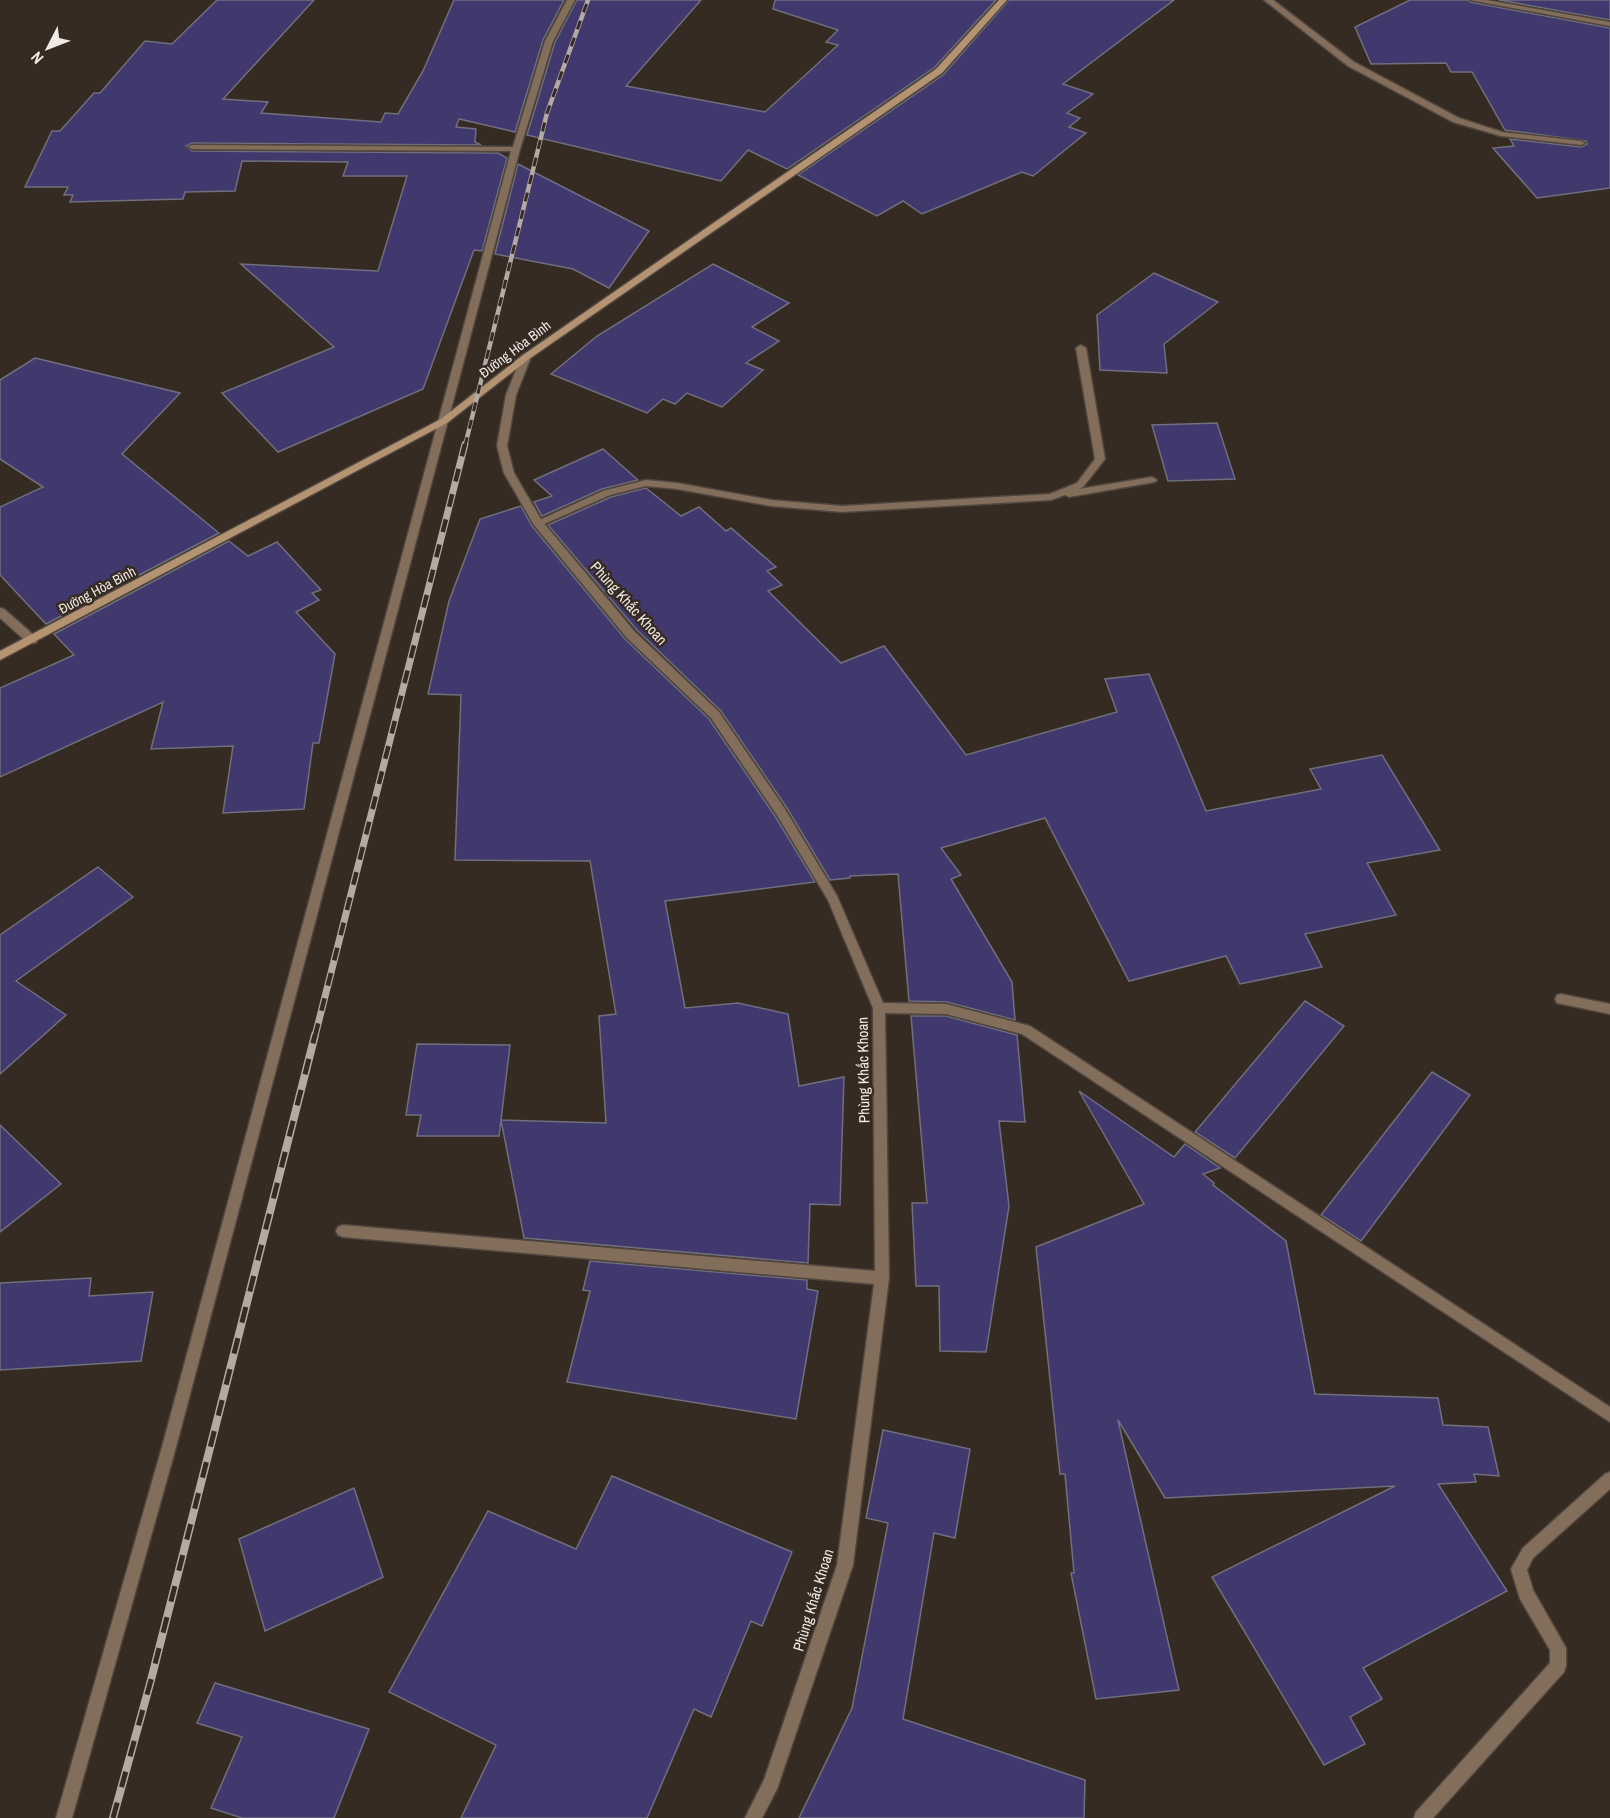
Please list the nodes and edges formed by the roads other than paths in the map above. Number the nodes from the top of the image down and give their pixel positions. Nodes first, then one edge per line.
1 (571, 0) edge
2 (1003, 0) edge
3 (1268, 0) edge
4 (1474, 0) edge
5 (1610, 24) edge
6 (1581, 144) dead end
7 (192, 147) dead end
8 (516, 149) junction
9 (1081, 348) dead end
10 (526, 357) junction
11 (444, 421) junction
12 (1152, 480) dead end
13 (1051, 497) junction
14 (538, 523) junction
15 (0, 612) edge
16 (32, 640) junction
17 (0, 656) edge
18 (1561, 999) dead end
19 (879, 1008) junction
20 (1610, 1009) edge
21 (343, 1231) dead end
22 (882, 1278) junction
23 (1610, 1415) edge
24 (1610, 1479) edge
25 (64, 1818) edge
26 (753, 1818) edge
27 (1422, 1818) edge

1 - 8 street
2 - 10 street, Đường Hòa Bình
3 - 6 street
4 - 5 street
7 - 8 street
8 - 11 street
9 - 13 street
10 - 11 street, Đường Hòa Bình
10 - 14 street, Phùng Khắc Khoan
11 - 16 street, Đường Hòa Bình
11 - 25 street
12 - 13 street
13 - 14 street
14 - 19 street, Phùng Khắc Khoan
15 - 16 street
16 - 17 street, Đường Hòa Bình
18 - 20 street
19 - 22 street, Phùng Khắc Khoan
19 - 23 street
21 - 22 street
22 - 26 street, Phùng Khắc Khoan
24 - 27 street

